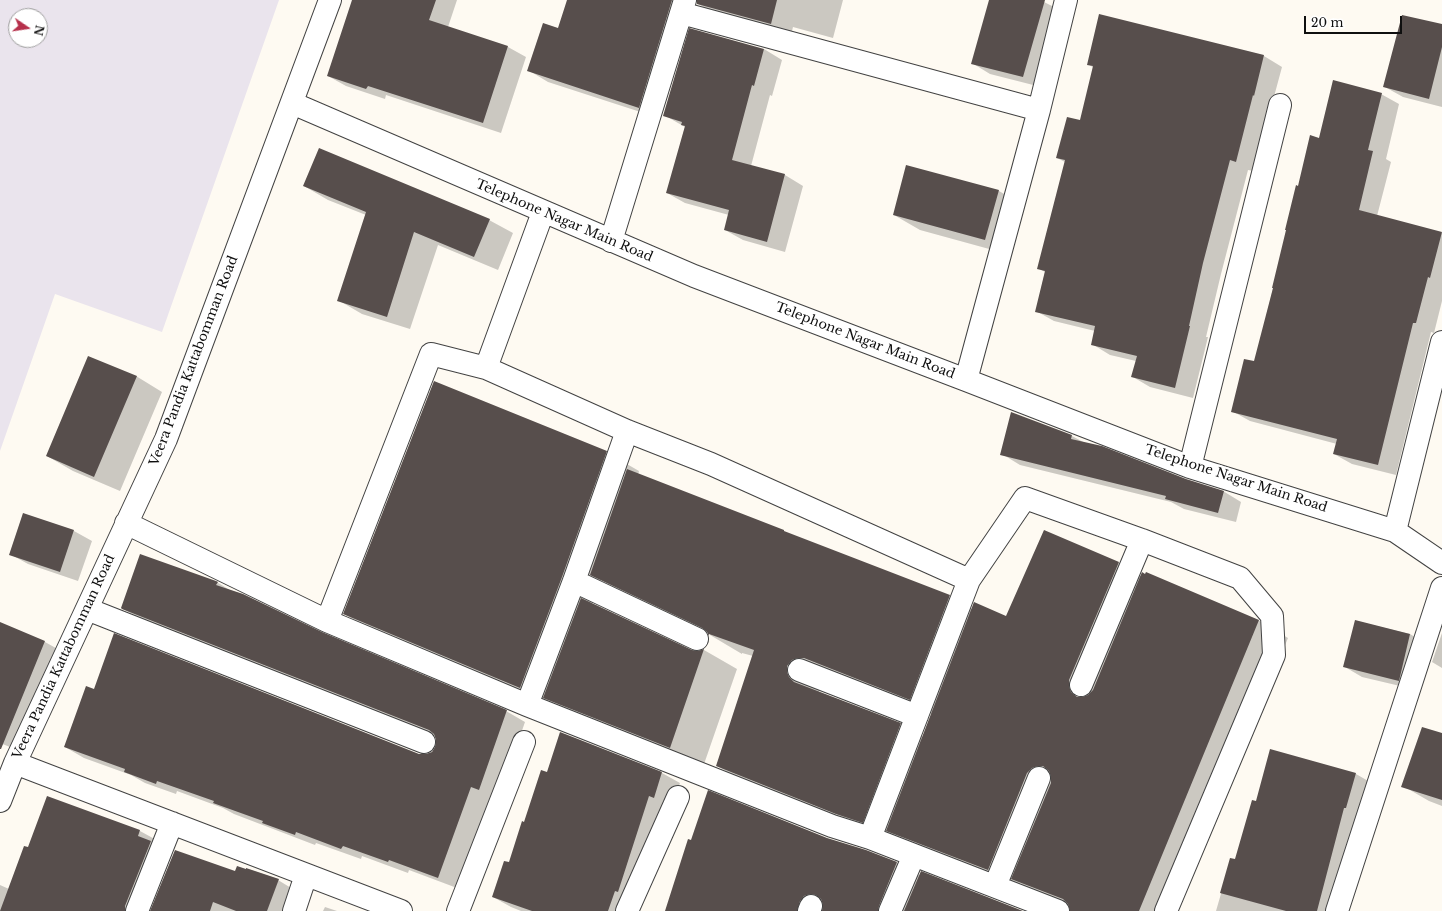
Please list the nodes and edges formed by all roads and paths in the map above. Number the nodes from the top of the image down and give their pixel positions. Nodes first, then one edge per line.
1 (330, 0) edge
2 (1066, 0) edge
3 (683, 7) edge
4 (292, 103) junction
5 (1280, 105) dead end
6 (1039, 110) junction
7 (543, 212) junction
8 (612, 241) junction
9 (1442, 342) edge
10 (486, 368) junction
11 (966, 380) junction
12 (627, 431) junction
13 (1190, 467) junction
14 (126, 524) junction
15 (1395, 531) junction
16 (1142, 540) junction
17 (1442, 563) edge
18 (969, 580) junction
19 (574, 581) junction
20 (1442, 588) edge
21 (87, 609) junction
22 (327, 621) junction
23 (697, 639) dead end
24 (799, 670) dead end
25 (1081, 685) dead end
26 (527, 705) junction
27 (917, 716) junction
28 (424, 742) dead end
29 (524, 742) dead end
30 (15, 763) junction
31 (1039, 778) dead end
32 (678, 797) dead end
33 (0, 801) edge
34 (172, 823) junction
35 (870, 838) junction
36 (914, 855) junction
37 (306, 875) junction
38 (995, 886) junction
39 (137, 911) edge
40 (294, 911) edge
41 (401, 911) edge
42 (458, 911) edge
43 (627, 911) edge
44 (890, 911) edge
45 (1058, 911) edge
46 (1166, 911) edge
47 (1337, 911) edge

1 - 4 street, Veera Pandia Kattabomman Road
2 - 6 street
3 - 6 street
3 - 8 street
4 - 7 street, Telephone Nagar Main Road
4 - 14 street, Veera Pandia Kattabomman Road
5 - 13 street
6 - 11 street
7 - 8 street, Telephone Nagar Main Road
7 - 10 street
8 - 11 street, Telephone Nagar Main Road
9 - 15 street
10 - 12 street
10 - 22 street
11 - 13 street, Telephone Nagar Main Road
12 - 18 street
12 - 19 street
13 - 15 street, Telephone Nagar Main Road
14 - 21 street, Veera Pandia Kattabomman Road
14 - 22 street
15 - 17 street, Telephone Nagar Main Road
16 - 18 street
16 - 25 street
16 - 46 street
18 - 27 street
19 - 23 street
19 - 26 street
20 - 47 street
21 - 28 street
21 - 30 street, Veera Pandia Kattabomman Road
22 - 26 street
24 - 27 street
26 - 35 street
27 - 35 street
29 - 42 street
30 - 33 street, Veera Pandia Kattabomman Road
30 - 34 street
31 - 38 street
32 - 43 street
34 - 37 street
34 - 39 street
35 - 36 street
36 - 38 street
36 - 44 street
37 - 40 street
37 - 41 street
38 - 45 street

